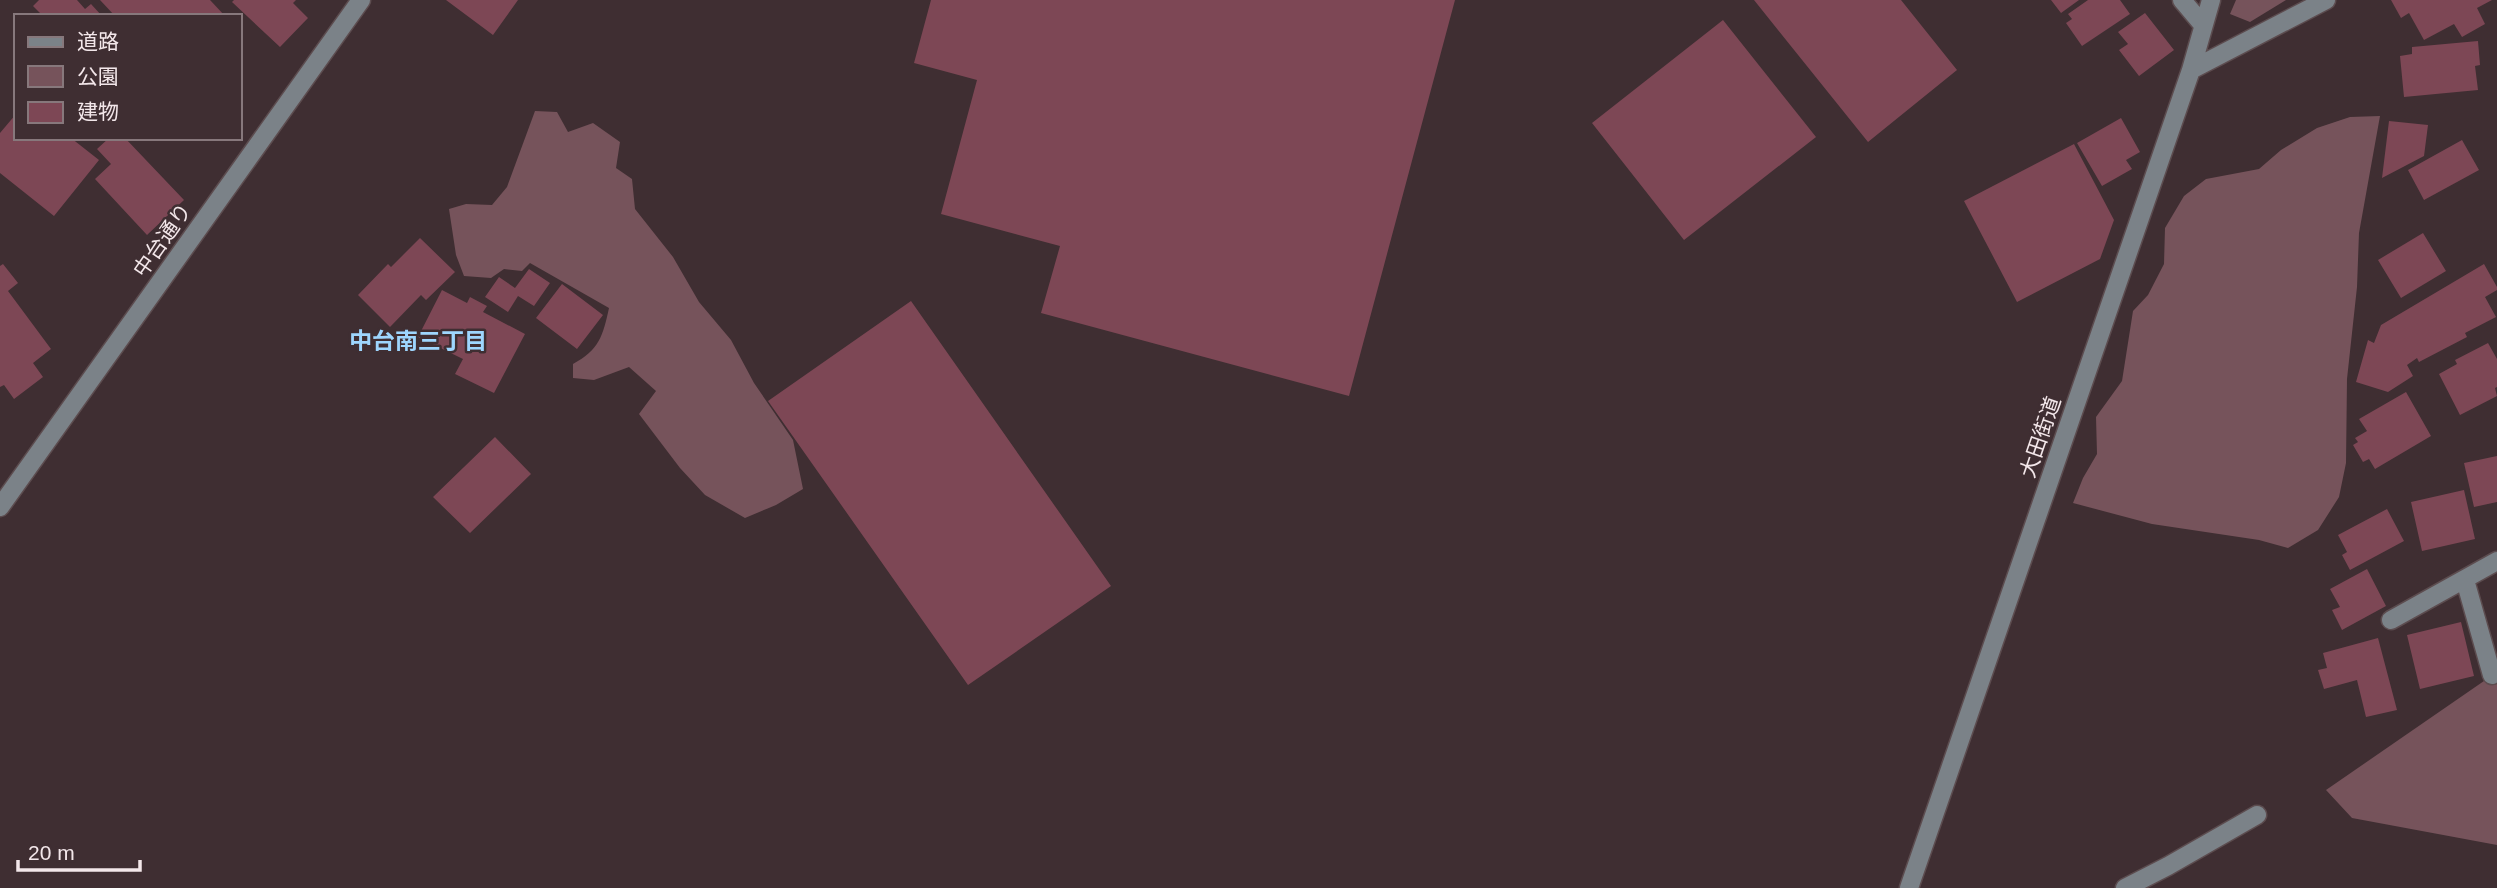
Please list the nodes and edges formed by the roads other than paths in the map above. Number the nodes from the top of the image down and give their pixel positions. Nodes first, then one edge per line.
1 (361, 0) edge
2 (2182, 0) edge
3 (2211, 0) edge
4 (2326, 0) edge
5 (2203, 25) junction
6 (2191, 70) junction
7 (0, 507) edge
8 (2497, 561) edge
9 (2465, 580) junction
10 (2391, 620) dead end
11 (2491, 675) dead end
12 (2257, 815) dead end
13 (1909, 888) edge
14 (2125, 888) edge

1 - 7 street, 中台通り
2 - 5 street
3 - 5 street, 大田街道
4 - 6 street
5 - 6 street, 大田街道
6 - 13 street, 大田街道
8 - 9 street
9 - 10 street
9 - 11 street
12 - 14 street

